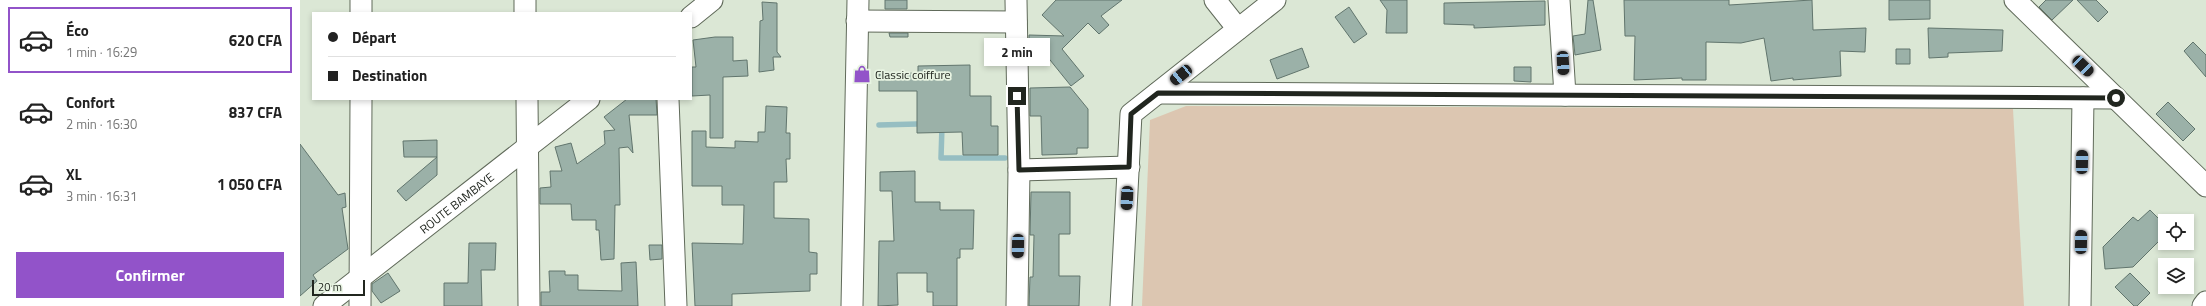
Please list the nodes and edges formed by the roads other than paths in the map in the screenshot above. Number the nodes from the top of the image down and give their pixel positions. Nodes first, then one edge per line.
1 (361, 0) edge
2 (524, 0) edge
3 (712, 0) edge
4 (858, 0) edge
5 (1016, 0) edge
6 (1215, 0) edge
7 (1275, 0) edge
8 (1559, 0) edge
9 (2015, 0) edge
10 (361, 12) edge
11 (525, 12) edge
12 (692, 16) edge
13 (857, 21) junction
14 (1016, 22) junction
15 (1238, 29) junction
16 (1158, 93) junction
17 (1565, 95) junction
18 (2083, 98) junction
19 (2116, 98) junction
20 (360, 100) edge
21 (527, 100) edge
22 (588, 100) edge
23 (668, 100) edge
24 (528, 148) junction
25 (1129, 167) junction
26 (1019, 170) junction
27 (2206, 186) edge
28 (360, 278) junction
29 (2206, 302) edge
30 (324, 306) edge
31 (360, 306) edge
32 (529, 306) edge
33 (676, 306) edge
34 (852, 306) edge
35 (1018, 306) edge
36 (1121, 306) edge
37 (2080, 306) edge
38 (2203, 306) edge

1 - 10 street
2 - 11 street
3 - 12 street
4 - 13 street
5 - 14 street
6 - 15 street
7 - 15 street
8 - 17 street
9 - 19 street
13 - 14 street
13 - 34 street
14 - 26 street
15 - 16 street
16 - 17 street
16 - 25 street
17 - 18 street
18 - 19 street
18 - 37 street
19 - 27 street
20 - 28 street
21 - 24 street
22 - 24 street, ROUTE BAMBAYE
23 - 33 street
24 - 28 street, ROUTE BAMBAYE
24 - 32 street
25 - 26 street
25 - 36 street
26 - 35 street
28 - 30 street, ROUTE BAMBAYE
28 - 31 street
29 - 38 street

